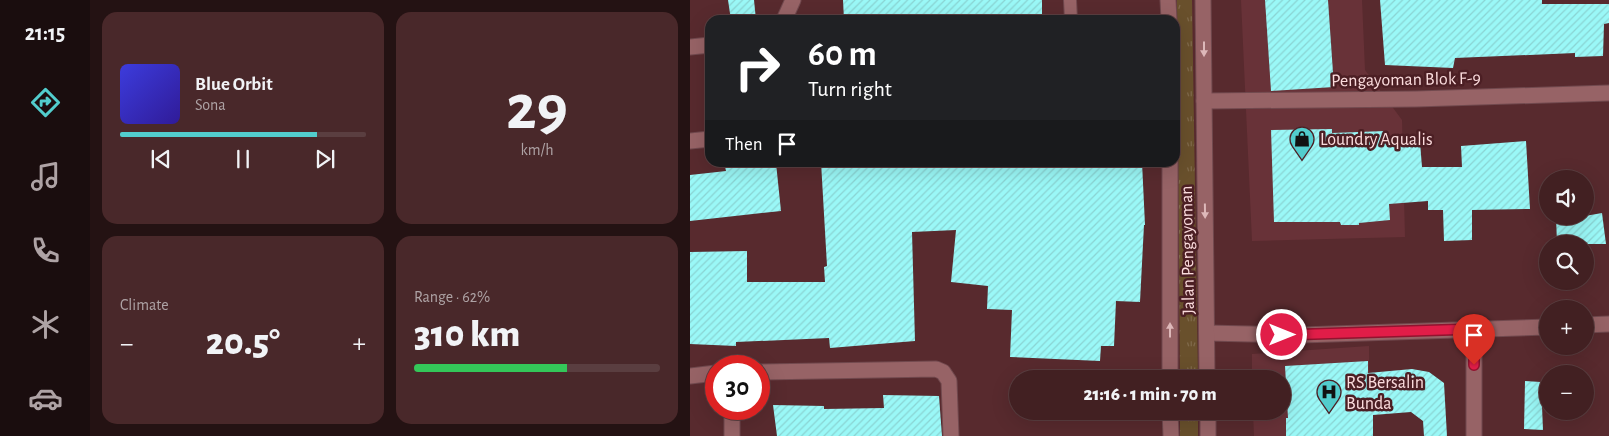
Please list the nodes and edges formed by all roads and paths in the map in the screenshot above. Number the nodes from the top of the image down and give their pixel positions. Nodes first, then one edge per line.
1 (793, 0) edge
2 (1070, 0) edge
3 (1168, 0) edge
4 (1204, 0) edge
5 (786, 15) edge
6 (1071, 15) edge
7 (1169, 15) edge
8 (705, 46) edge
9 (690, 48) edge
10 (1609, 93) edge
11 (1204, 101) junction
12 (705, 140) edge
13 (690, 141) edge
14 (1170, 167) edge
15 (1609, 324) edge
16 (1594, 325) edge
17 (1539, 327) edge
18 (1474, 329) junction
19 (1207, 333) junction
20 (1170, 370) edge
21 (1207, 370) edge
22 (770, 372) edge
23 (705, 374) edge
24 (690, 376) edge
25 (732, 420) edge
26 (1170, 420) edge
27 (1208, 420) edge
28 (732, 436) edge
29 (951, 436) edge
30 (1171, 436) edge
31 (1208, 436) edge
32 (1474, 436) edge

1 - 5 street
2 - 6 lane
3 - 7 street
4 -> 11 street, Jalan Pengayoman
8 - 9 street
10 - 11 street, Pengayoman Blok F-9
11 -> 19 street, Jalan Pengayoman
12 - 13 street
20 -> 14 street, Jalan Pengayoman
15 - 16 street
17 - 18 street
18 - 19 street
18 - 32 street
19 - 21 street, Jalan Pengayoman
22 - 29 street
23 - 24 street
25 - 28 street
26 - 30 street
27 - 31 street

